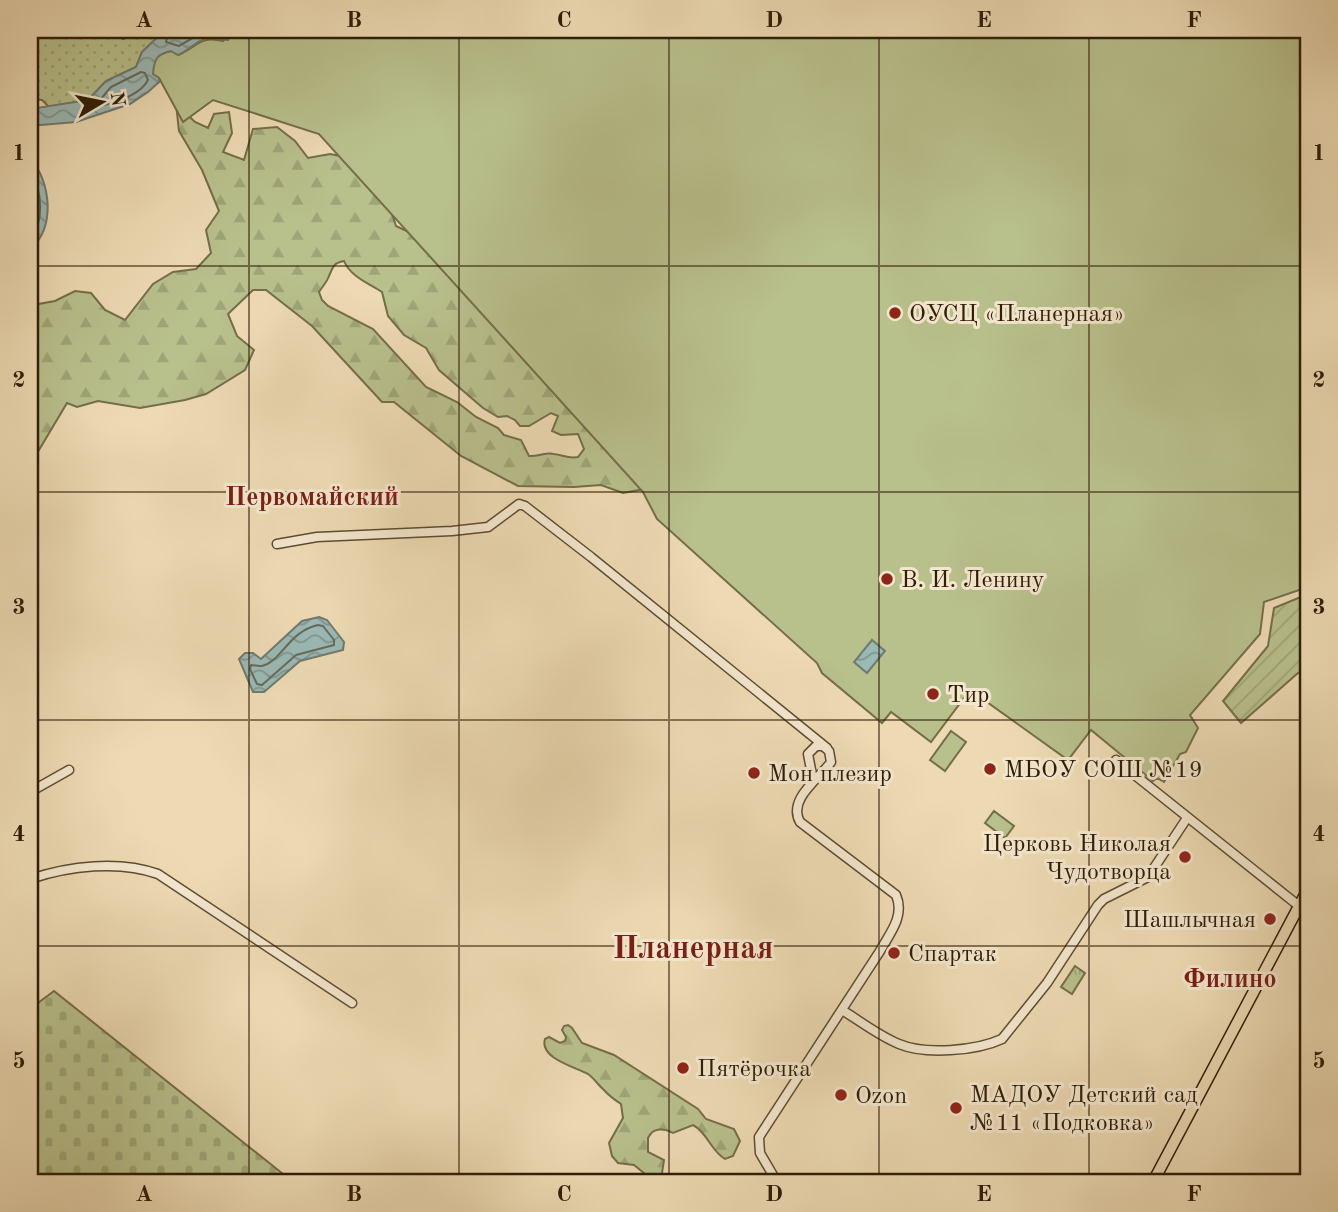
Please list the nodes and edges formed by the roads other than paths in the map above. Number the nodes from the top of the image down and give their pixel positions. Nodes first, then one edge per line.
1 (277, 544) dead end
2 (811, 735) junction
3 (813, 748) junction
4 (827, 748) junction
5 (1116, 760) dead end
6 (810, 765) junction
7 (827, 768) junction
8 (69, 770) dead end
9 (811, 782) junction
10 (30, 792) edge
11 (1188, 818) junction
12 (30, 879) edge
13 (1308, 889) edge
14 (1299, 906) junction
15 (352, 1003) dead end
16 (842, 1010) junction
17 (777, 1182) edge
18 (1153, 1182) edge

1 - 2 street
2 - 3 street
2 - 4 street
3 - 4 street
3 - 6 street
4 - 7 street
5 - 11 street
6 - 7 street
6 - 9 street
7 - 9 street
8 - 10 street
9 - 16 street
11 - 14 street
11 - 16 street
12 - 15 street
13 - 14 main road
14 - 18 main road
16 - 17 street

